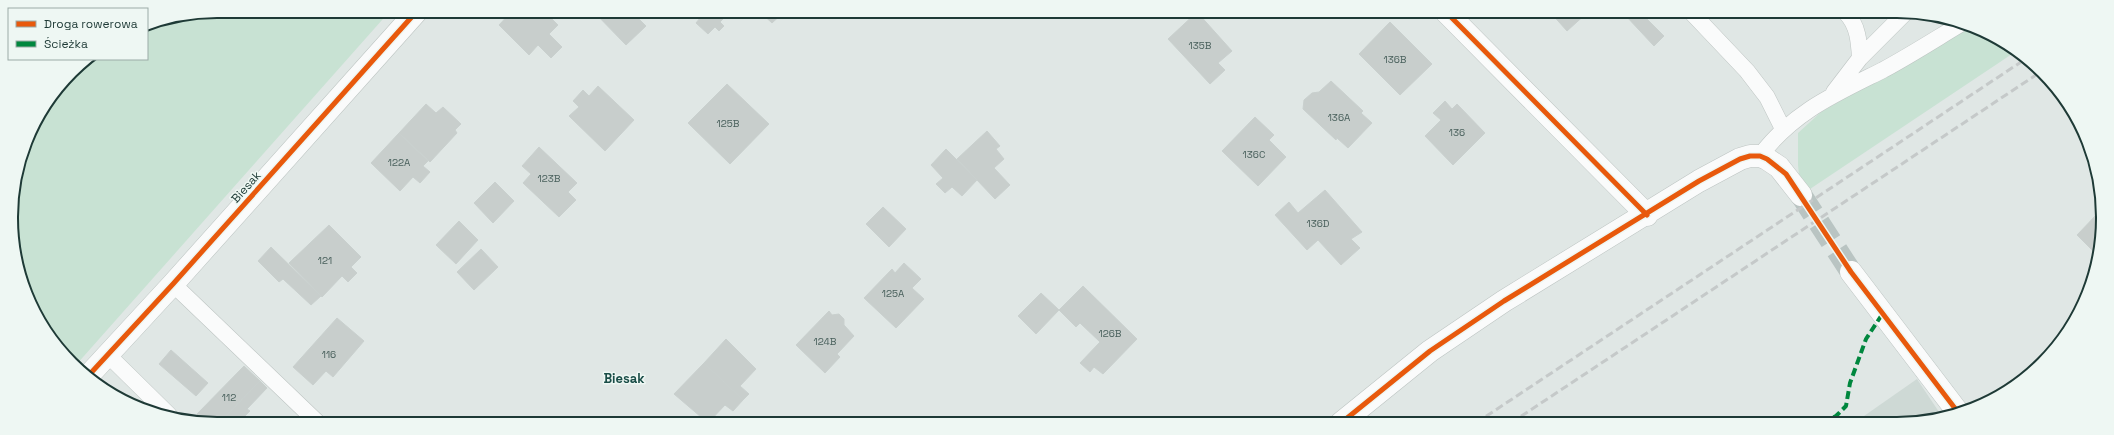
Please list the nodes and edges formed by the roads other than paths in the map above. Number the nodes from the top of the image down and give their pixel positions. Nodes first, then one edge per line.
1 (411, 18) edge
2 (1452, 18) edge
3 (1698, 18) edge
4 (1849, 18) edge
5 (1900, 18) edge
6 (1955, 27) edge
7 (1860, 58) junction
8 (1832, 94) junction
9 (1783, 129) junction
10 (1760, 156) junction
11 (1801, 195) tunnel mouth
12 (1647, 215) junction
13 (1851, 272) tunnel mouth
14 (173, 284) junction
15 (108, 355) junction
16 (92, 372) edge
17 (1955, 408) edge
18 (162, 409) edge
19 (312, 417) edge
20 (1348, 417) edge

1 - 14 street, Biesak
2 - 12 street
3 - 9 lane
4 - 7 lane
5 - 7 lane
6 - 8 lane
7 - 8 lane
8 - 9 lane
9 - 10 lane
10 - 11 street
10 - 12 street
12 - 20 street
13 - 17 street
14 - 15 street, Biesak
14 - 19 lane
15 - 16 street, Biesak
15 - 18 lane

